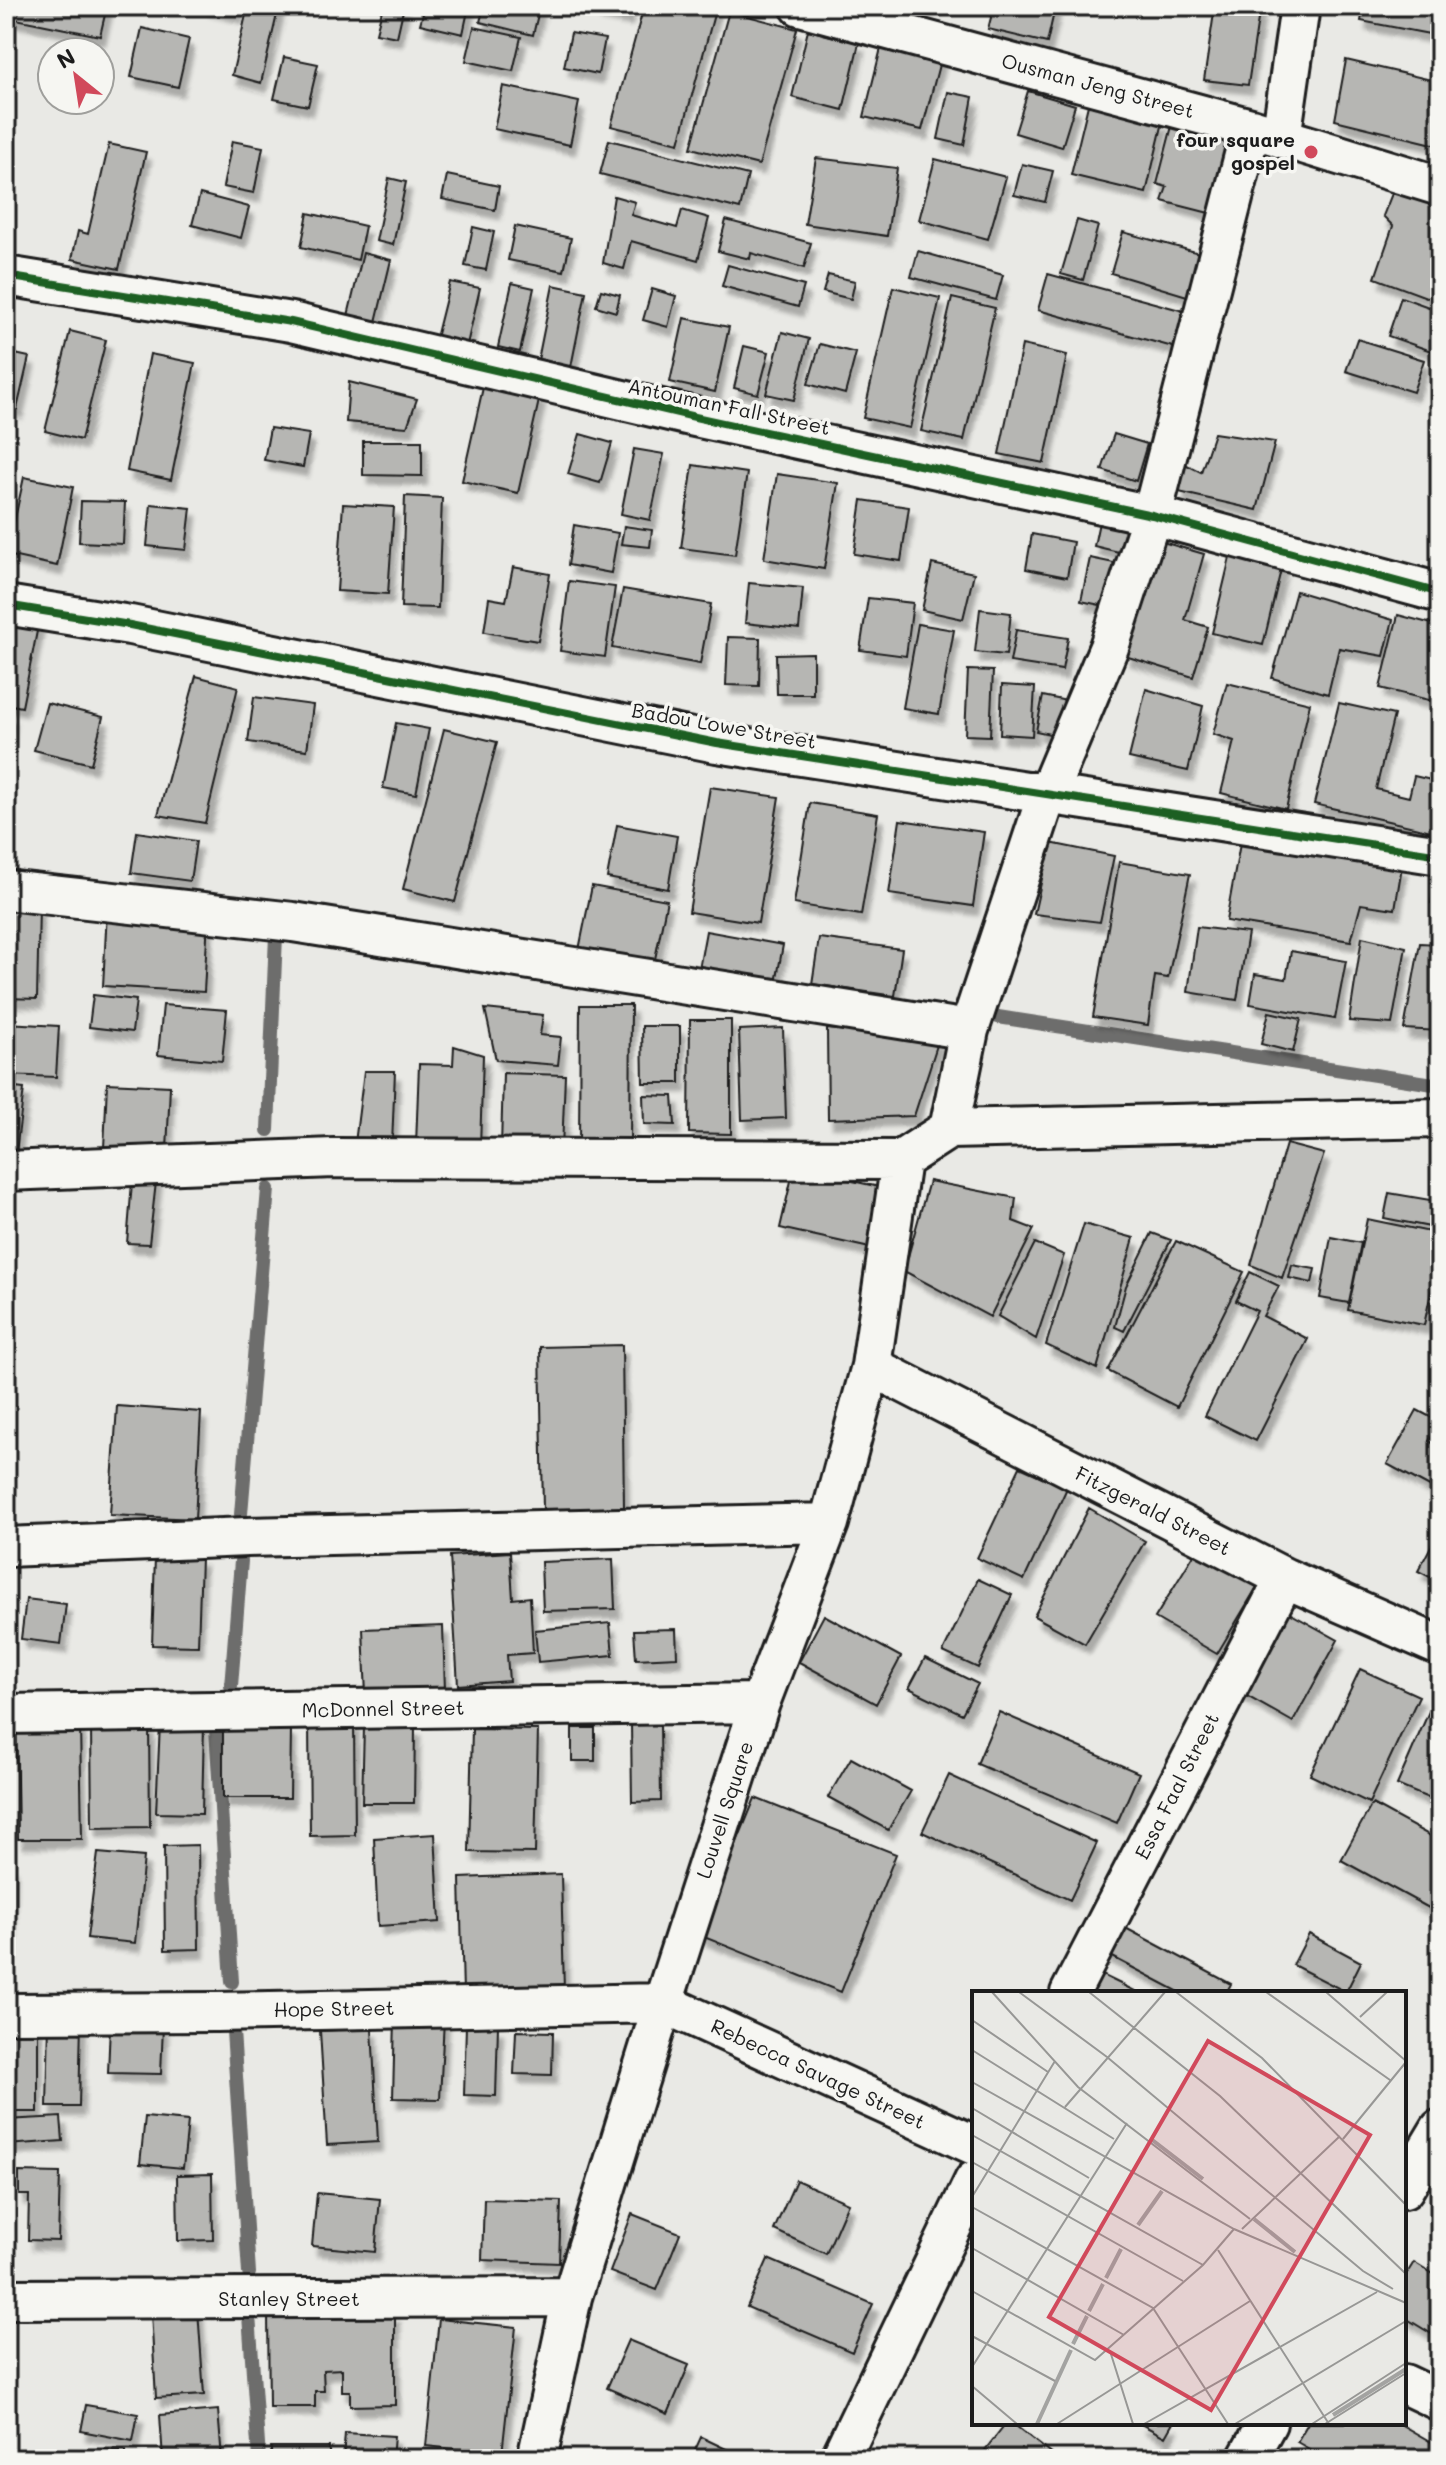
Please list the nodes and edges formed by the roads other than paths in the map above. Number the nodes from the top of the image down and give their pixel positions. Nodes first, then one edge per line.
1 (800, 6) edge
2 (1300, 6) edge
3 (1266, 133) junction
4 (1440, 186) edge
5 (6, 276) edge
6 (1152, 515) junction
7 (1440, 593) edge
8 (6, 605) edge
9 (1047, 795) junction
10 (1440, 855) edge
11 (6, 890) edge
12 (969, 1030) junction
13 (1440, 1118) edge
14 (949, 1129) junction
15 (901, 1160) junction
16 (6, 1171) edge
17 (871, 1366) junction
18 (829, 1523) junction
19 (6, 1547) edge
20 (1285, 1578) junction
21 (1440, 1646) edge
22 (760, 1703) junction
23 (6, 1714) edge
24 (1071, 1991) edge
25 (663, 2003) junction
26 (6, 2013) edge
27 (1440, 2129) edge
28 (972, 2144) edge
29 (972, 2185) edge
30 (1406, 2186) edge
31 (572, 2297) junction
32 (6, 2299) edge
33 (1406, 2385) edge
34 (1440, 2401) edge
35 (1266, 2425) edge
36 (540, 2458) edge
37 (840, 2459) edge
38 (1247, 2459) edge

1 - 3 street, Ousman Jeng Street
2 - 3 street
3 - 4 street, Ousman Jeng Street
3 - 6 street
5 - 6 street, Antouman Fall Street
6 - 7 street, Antouman Fall Street
6 - 9 street
8 - 9 street, Badou Lowe Street
9 - 10 street, Badou Lowe Street
9 - 12 street
11 - 12 street
12 - 14 street
13 - 14 street
14 - 15 street
15 - 16 street
15 - 17 street, Louvell Square
17 - 18 street, Louvell Square
17 - 20 street, Fitzgerald Street
18 - 19 street
18 - 22 street, Louvell Square
20 - 21 street, Fitzgerald Street
20 - 24 street, Essa Faal Street
22 - 23 street, McDonnel Street
22 - 25 street, Louvell Square
25 - 26 street, Hope Street
25 - 28 street, Rebecca Savage Street
25 - 31 street, Louvell Square
27 - 30 street
29 - 37 street
31 - 32 street, Stanley Street
31 - 36 street, Louvell Square
33 - 34 street
35 - 38 street

